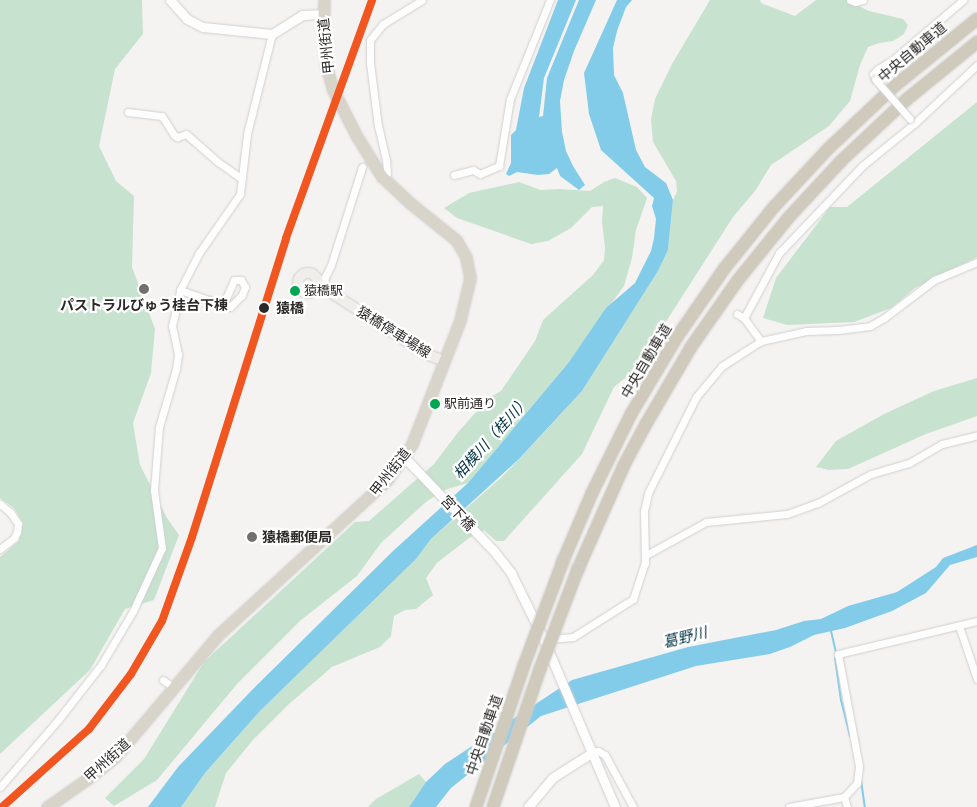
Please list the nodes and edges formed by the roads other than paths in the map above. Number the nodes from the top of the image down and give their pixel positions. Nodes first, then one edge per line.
1 (170, 0) edge
2 (324, 0) edge
3 (422, 0) edge
4 (550, 0) edge
5 (850, 0) edge
6 (863, 0) edge
7 (963, 0) edge
8 (323, 14) junction
9 (977, 18) edge
10 (272, 34) junction
11 (977, 42) edge
12 (977, 65) edge
13 (128, 112) dead end
14 (912, 121) junction
15 (362, 167) dead end
16 (454, 175) dead end
17 (382, 177) junction
18 (241, 178) junction
19 (977, 262) edge
20 (321, 288) joint
21 (180, 290) junction
22 (224, 304) dead end
23 (760, 341) junction
24 (445, 361) junction
25 (977, 435) edge
26 (404, 458) junction
27 (0, 504) edge
28 (0, 549) edge
29 (646, 555) junction
30 (977, 621) edge
31 (959, 626) junction
32 (543, 638) junction
33 (977, 679) edge
34 (163, 680) dead end
35 (174, 688) junction
36 (593, 752) junction
37 (0, 787) edge
38 (844, 797) junction
39 (47, 807) edge
40 (476, 807) edge
41 (493, 807) edge
42 (528, 807) edge
43 (615, 807) edge
44 (633, 807) edge
45 (790, 807) edge
46 (847, 807) edge

1 - 10 street
2 - 8 highway, 甲州街道
3 - 17 street
4 - 16 street
5 - 6 street
7 - 14 street, bridge
8 - 10 street
8 - 17 highway, 甲州街道
9 - 40 highway, 中央自動車道, bridge
10 - 18 street
11 - 41 highway, bridge
12 - 14 street
13 - 18 street
14 - 23 street
15 - 20 street
17 - 24 highway, 甲州街道
18 - 21 street
19 - 23 street
20 - 24 main road, 猿橋停車場線
21 - 22 street
21 - 37 street
23 - 29 street
24 - 26 highway, 甲州街道
25 - 29 street
26 - 32 street, 宮下橋
26 - 35 highway, 甲州街道
27 - 28 street
29 - 32 street
30 - 31 street
31 - 33 street
31 - 38 street
32 - 36 street, 宮下橋
34 - 35 street
35 - 39 highway, 甲州街道
36 - 42 street
36 - 43 street, 宮下橋
36 - 44 street
38 - 45 street
38 - 46 street

